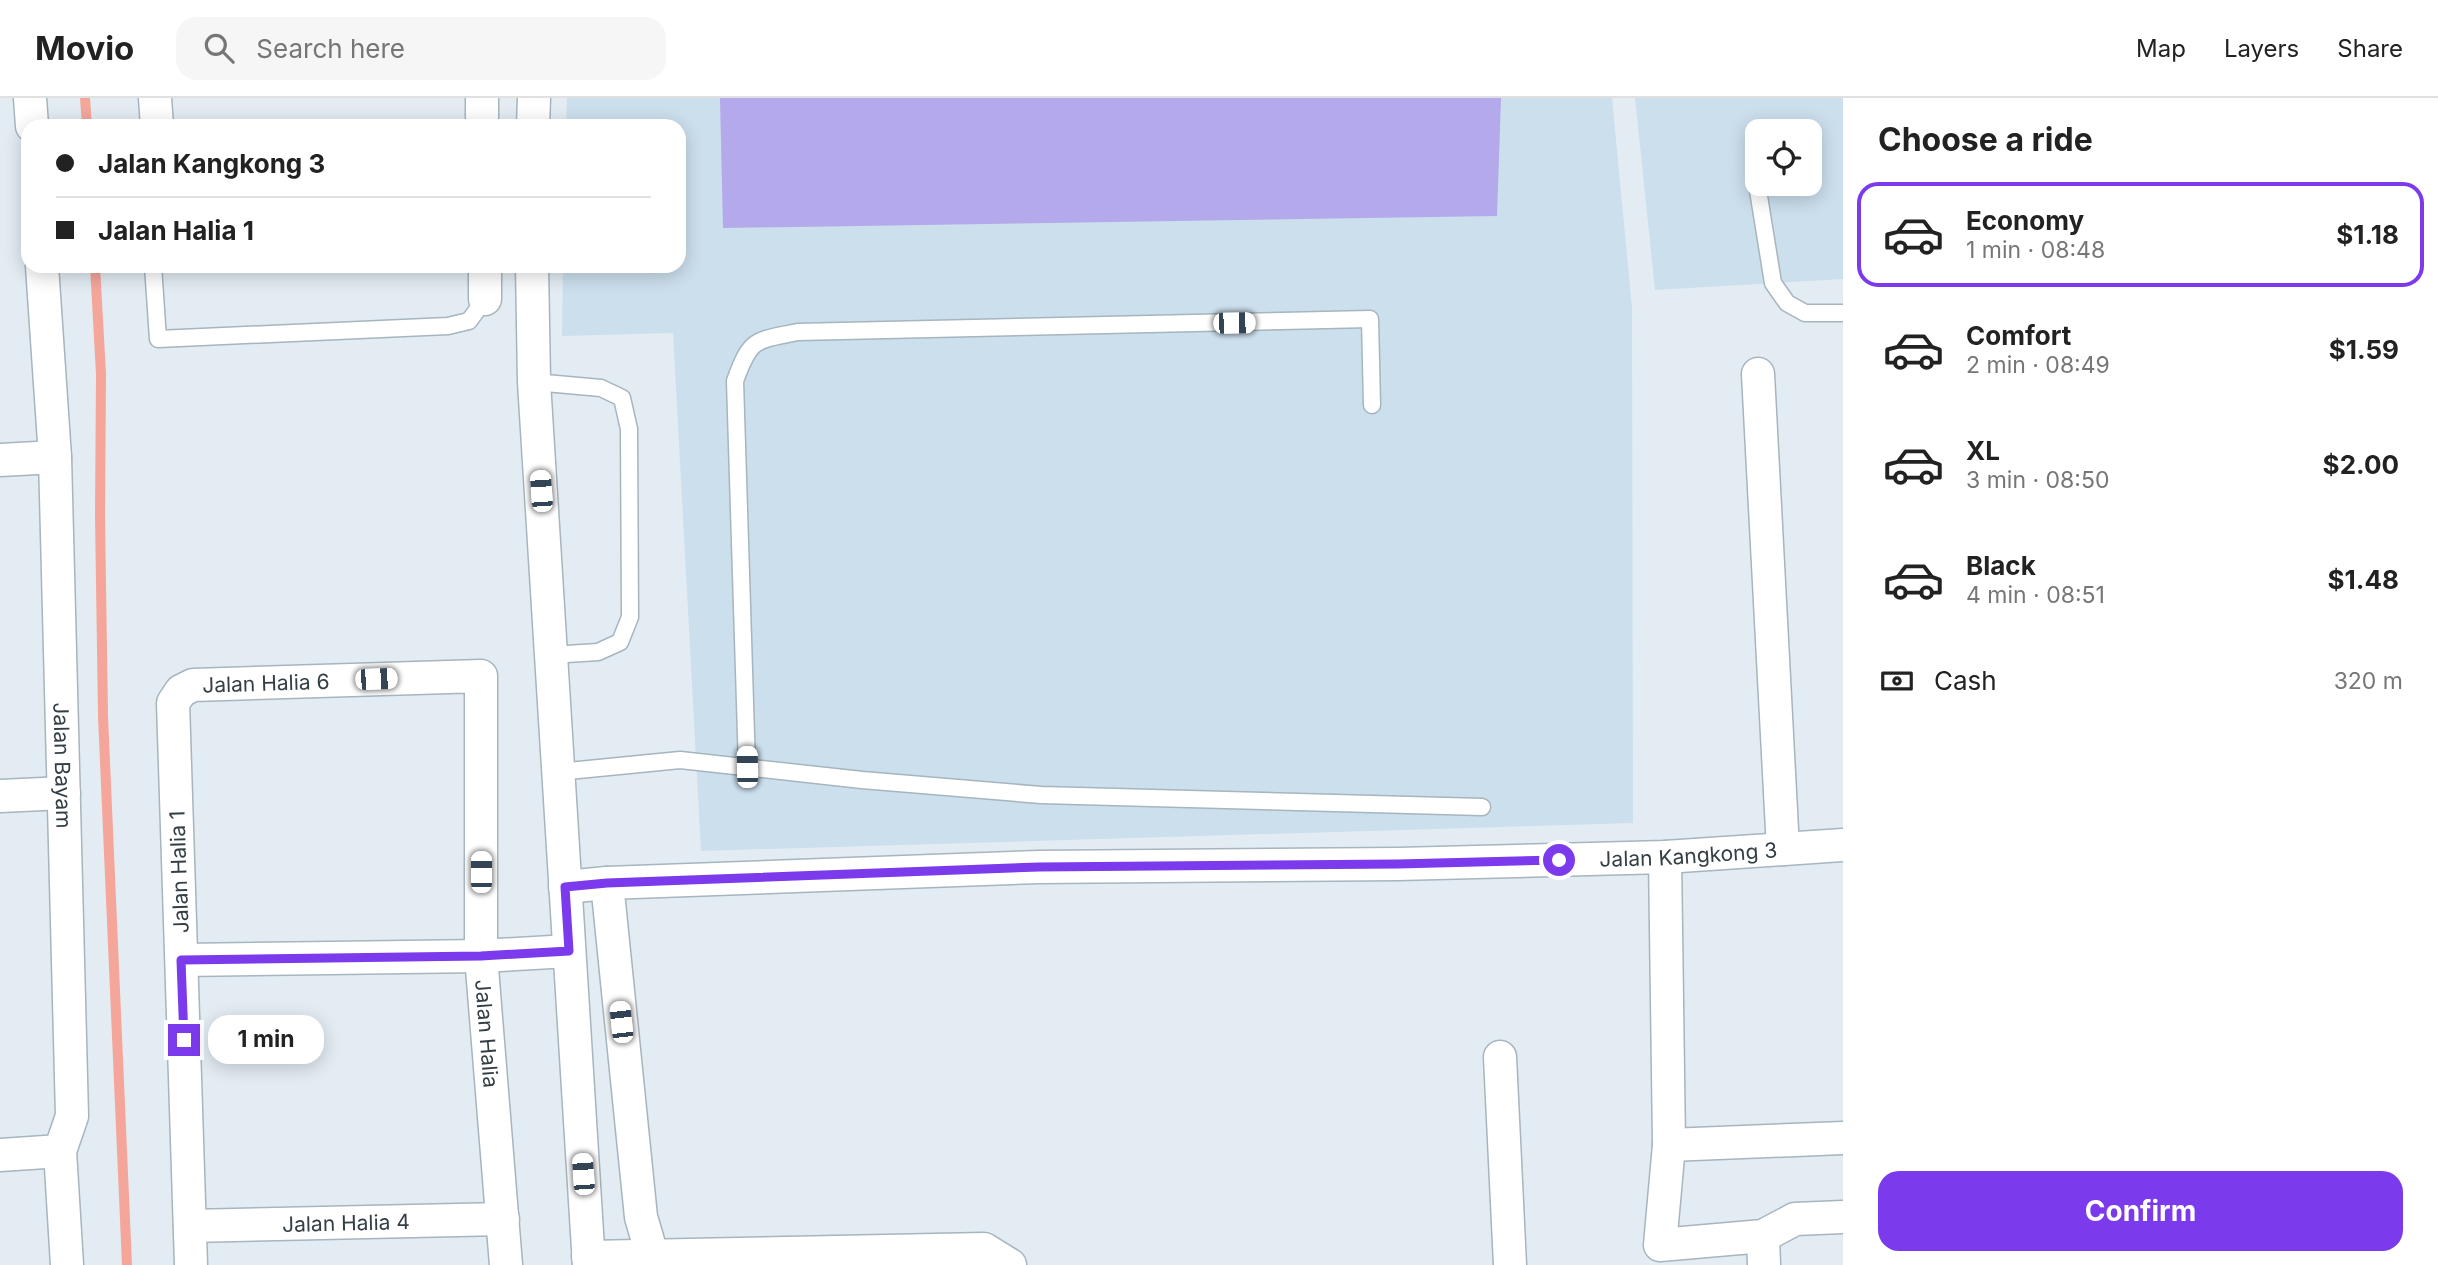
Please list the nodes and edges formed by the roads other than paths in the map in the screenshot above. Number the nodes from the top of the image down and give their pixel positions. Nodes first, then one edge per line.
1 (30, 98) edge
2 (155, 98) edge
3 (482, 98) edge
4 (534, 98) edge
5 (32, 119) edge
6 (156, 119) edge
7 (482, 119) edge
8 (533, 119) edge
9 (1759, 196) edge
10 (42, 273) edge
11 (153, 273) edge
12 (485, 273) edge
13 (532, 273) edge
14 (485, 299) joint
15 (1843, 313) edge
16 (1758, 374) dead end
17 (534, 382) junction
18 (1373, 405) dead end
19 (55, 457) junction
20 (0, 460) edge
21 (551, 655) junction
22 (481, 676) joint
23 (181, 691) joint
24 (747, 767) junction
25 (558, 772) junction
26 (64, 793) junction
27 (0, 796) edge
28 (1482, 807) dead end
29 (1843, 845) edge
30 (1783, 849) junction
31 (1665, 857) junction
32 (607, 883) junction
33 (565, 887) junction
34 (569, 951) junction
35 (481, 956) junction
36 (181, 960) junction
37 (1500, 1057) dead end
38 (1843, 1138) edge
39 (1670, 1145) junction
40 (60, 1151) junction
41 (0, 1155) edge
42 (1843, 1217) edge
43 (503, 1219) junction
44 (190, 1226) junction
45 (1764, 1251) edge
46 (843, 1259) edge
47 (589, 1261) edge
48 (654, 1261) edge
49 (67, 1265) edge
50 (191, 1265) edge
51 (506, 1265) edge
52 (1010, 1265) edge
53 (1510, 1265) edge

1 - 5 street
2 - 6 street
3 - 7 street
4 - 8 street
9 - 15 lane
10 - 19 street, Jalan Bayam
11 - 14 lane
12 - 14 street
13 - 17 street
16 - 30 street
17 - 21 street
17 - 21 lane
18 - 24 lane
19 - 20 street
19 - 26 street, Jalan Bayam
21 - 25 street
22 - 23 street, Jalan Halia 6
22 - 35 street, Jalan Halia
23 - 36 street, Jalan Halia 1
24 - 25 lane
24 - 28 lane
25 - 33 street
26 - 27 street
26 - 40 street, Jalan Bayam
29 - 30 street, Jalan Kangkong 3
30 - 31 street, Jalan Kangkong 3
31 - 32 street, Jalan Kangkong 3
31 - 39 street
32 - 33 street, Jalan Kangkong 3
32 - 48 street
33 - 34 street
34 - 35 street
34 - 47 street
35 - 36 street
35 - 43 street, Jalan Halia
36 - 44 street, Jalan Halia 1
37 - 53 street
38 - 39 street
39 - 45 street
40 - 41 street
40 - 49 street, Jalan Bayam
42 - 45 street
43 - 44 street, Jalan Halia 4
43 - 51 street, Jalan Halia
44 - 50 street, Jalan Halia 1
46 - 48 street
46 - 52 street
47 - 48 street

